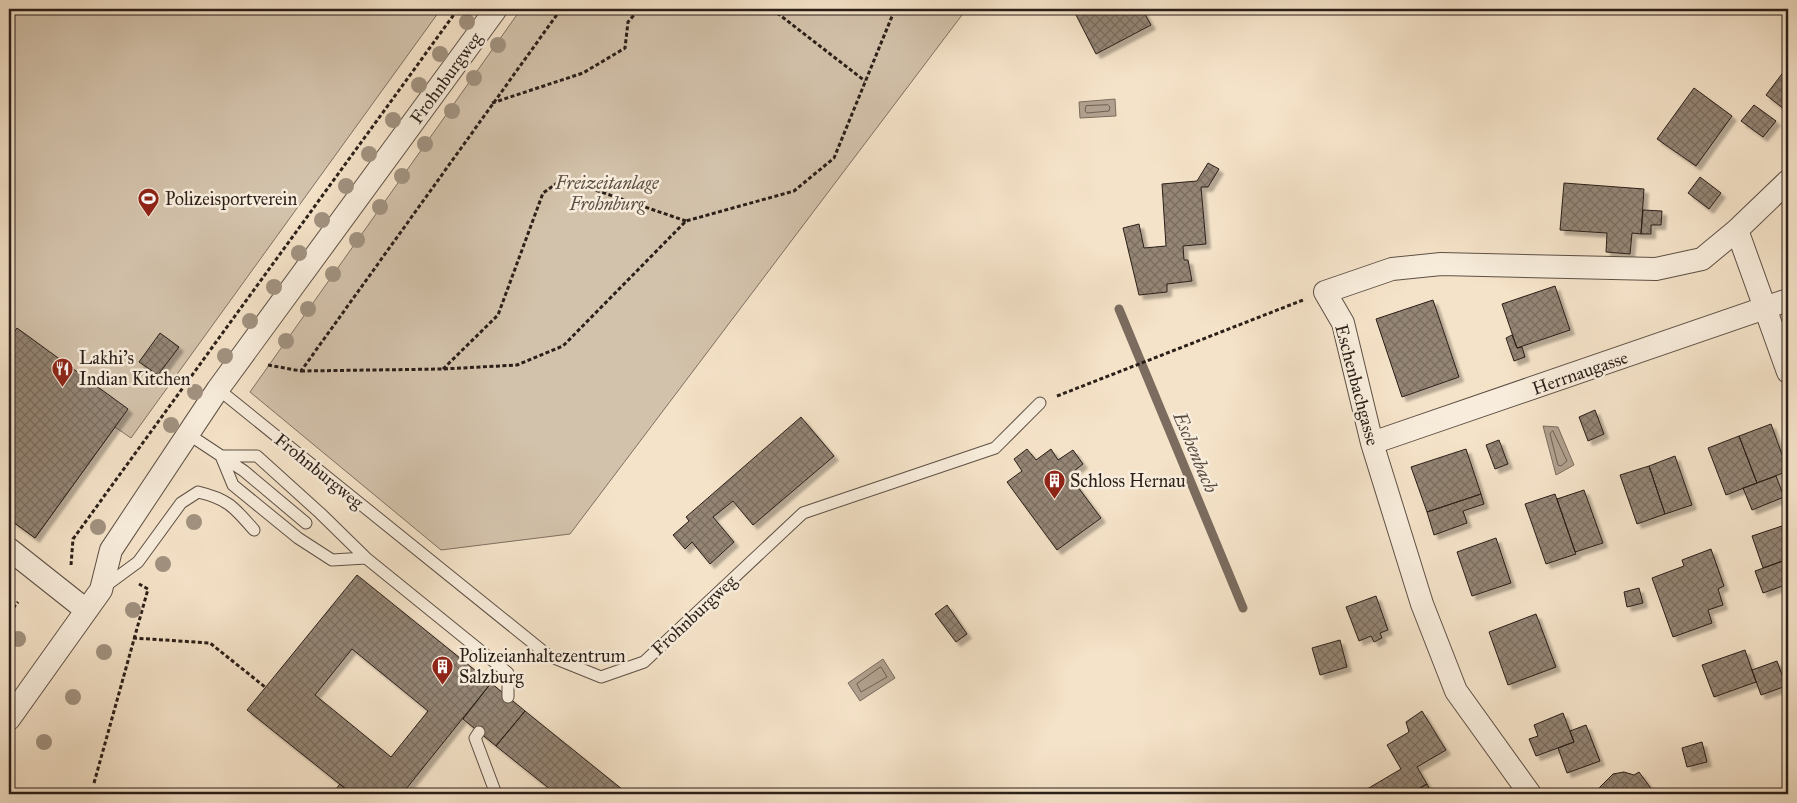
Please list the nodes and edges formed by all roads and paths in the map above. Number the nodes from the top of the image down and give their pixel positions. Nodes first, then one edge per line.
1 (458, 9) edge
2 (496, 9) edge
3 (561, 9) edge
4 (639, 9) edge
5 (772, 9) edge
6 (895, 9) edge
7 (865, 81) junction
8 (491, 104) junction
9 (1788, 181) edge
10 (686, 221) junction
11 (1737, 230) junction
12 (1325, 292) junction
13 (1788, 300) edge
14 (1766, 308) junction
15 (250, 346) junction
16 (443, 369) junction
17 (301, 371) junction
18 (1788, 372) edge
19 (218, 389) junction
20 (1040, 404) joint
21 (188, 434) junction
22 (1372, 443) junction
23 (221, 456) junction
24 (306, 523) dead end
25 (254, 530) dead end
26 (9, 548) edge
27 (366, 558) junction
28 (71, 565) dead end
29 (101, 590) junction
30 (132, 591) dead end
31 (18, 602) dead end
32 (86, 610) junction
33 (9, 613) edge
34 (134, 638) junction
35 (265, 687) dead end
36 (508, 697) dead end
37 (9, 719) edge
38 (479, 732) dead end
39 (94, 783) dead end
40 (496, 794) edge
41 (1530, 794) edge

1 - 28 path
2 - 15 street, Frohnburgweg
3 - 8 path
4 - 8 path
5 - 7 path
6 - 7 path
7 - 10 path
8 - 17 path
9 - 11 street
10 - 16 path
10 - 16 path
11 - 12 street
11 - 14 street
12 - 20 path
12 - 22 street, Eschenbachgasse
13 - 14 street, Herrnaugasse
14 - 18 street
14 - 22 street, Herrnaugasse
15 - 17 path
15 - 19 street, Frohnburgweg
16 - 17 path
19 - 20 lane, Frohnburgweg
19 - 21 street, Frohnburgweg
21 - 23 lane
21 - 29 street, Frohnburgweg
22 - 41 street, Eschenbachgasse
23 - 24 lane
23 - 27 lane
23 - 27 lane
25 - 29 lane
26 - 32 street
27 - 36 lane
29 - 32 street, Frohnburgweg
30 - 34 path
31 - 33 path
32 - 37 street, Frohnburgweg
34 - 35 path
34 - 39 path
38 - 40 lane

